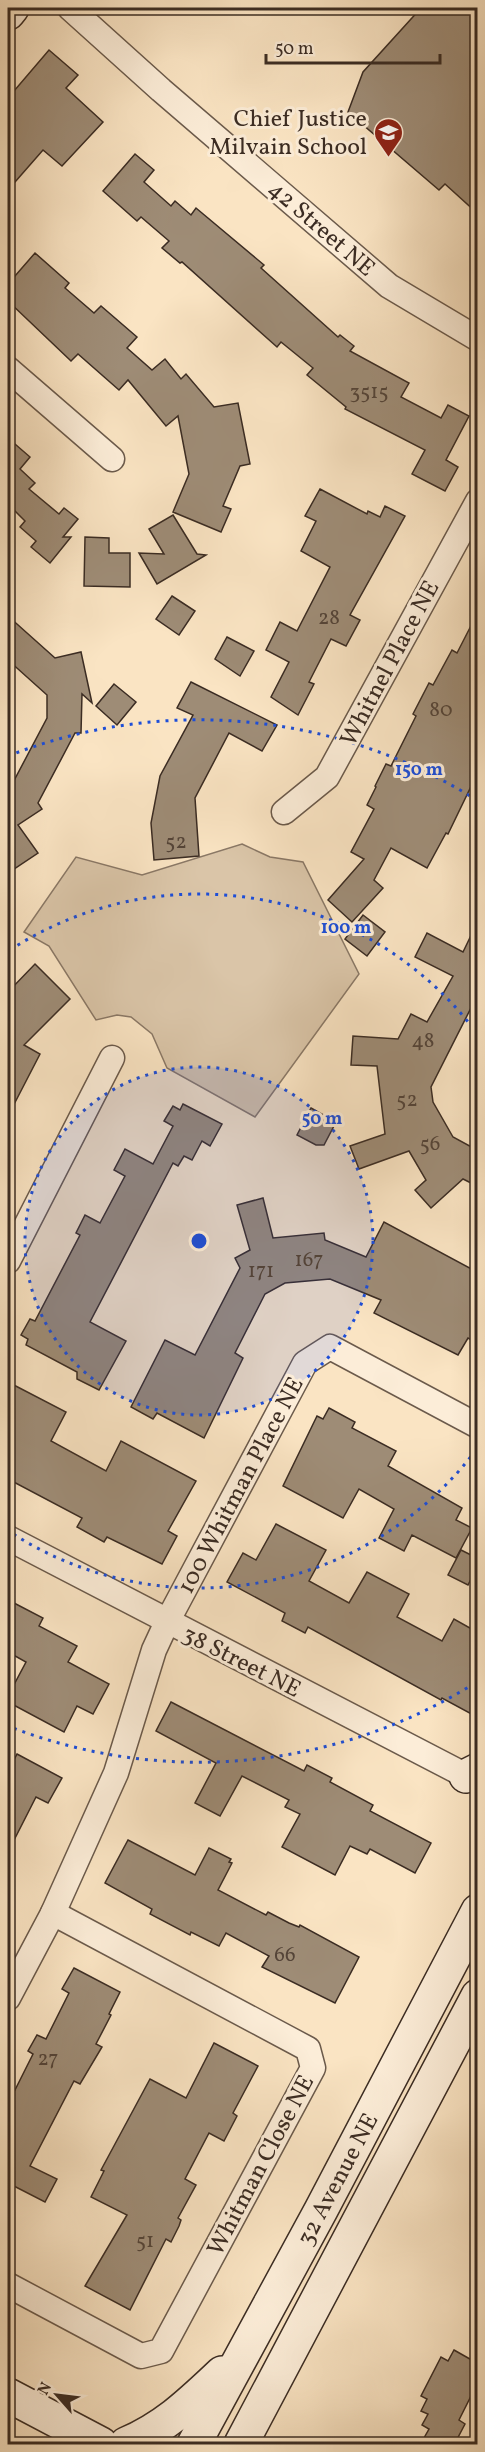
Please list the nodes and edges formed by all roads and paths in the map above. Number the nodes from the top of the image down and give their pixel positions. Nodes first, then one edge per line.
1 (12, 8) edge
2 (70, 8) edge
3 (8, 13) edge
4 (477, 339) edge
5 (8, 369) edge
6 (112, 459) dead end
7 (477, 501) edge
8 (284, 812) dead end
9 (112, 1058) dead end
10 (8, 1261) edge
11 (477, 1426) edge
12 (8, 1538) edge
13 (167, 1622) junction
14 (474, 1776) edge
15 (477, 1911) edge
16 (53, 1913) junction
17 (477, 1996) edge
18 (8, 1998) edge
19 (8, 2285) edge
20 (243, 2353) junction
21 (8, 2395) edge
22 (248, 2439) edge
23 (101, 2445) edge
24 (126, 2445) edge
25 (194, 2445) edge

1 - 3 main road
2 - 4 street, 42 Street NE
5 - 6 street
7 - 8 street, Whitnel Place NE
9 - 10 street
11 - 13 street, 100 Whitman Place NE
12 - 13 street, 38 Street NE
13 - 14 street, 38 Street NE
13 - 16 street
15 - 20 main road, 32 Avenue NE
16 - 18 street
16 - 19 street, Whitman Close NE
17 - 22 main road, 32 Avenue NE
20 - 24 main road
20 - 25 main road, 32 Avenue NE
21 - 23 main road

